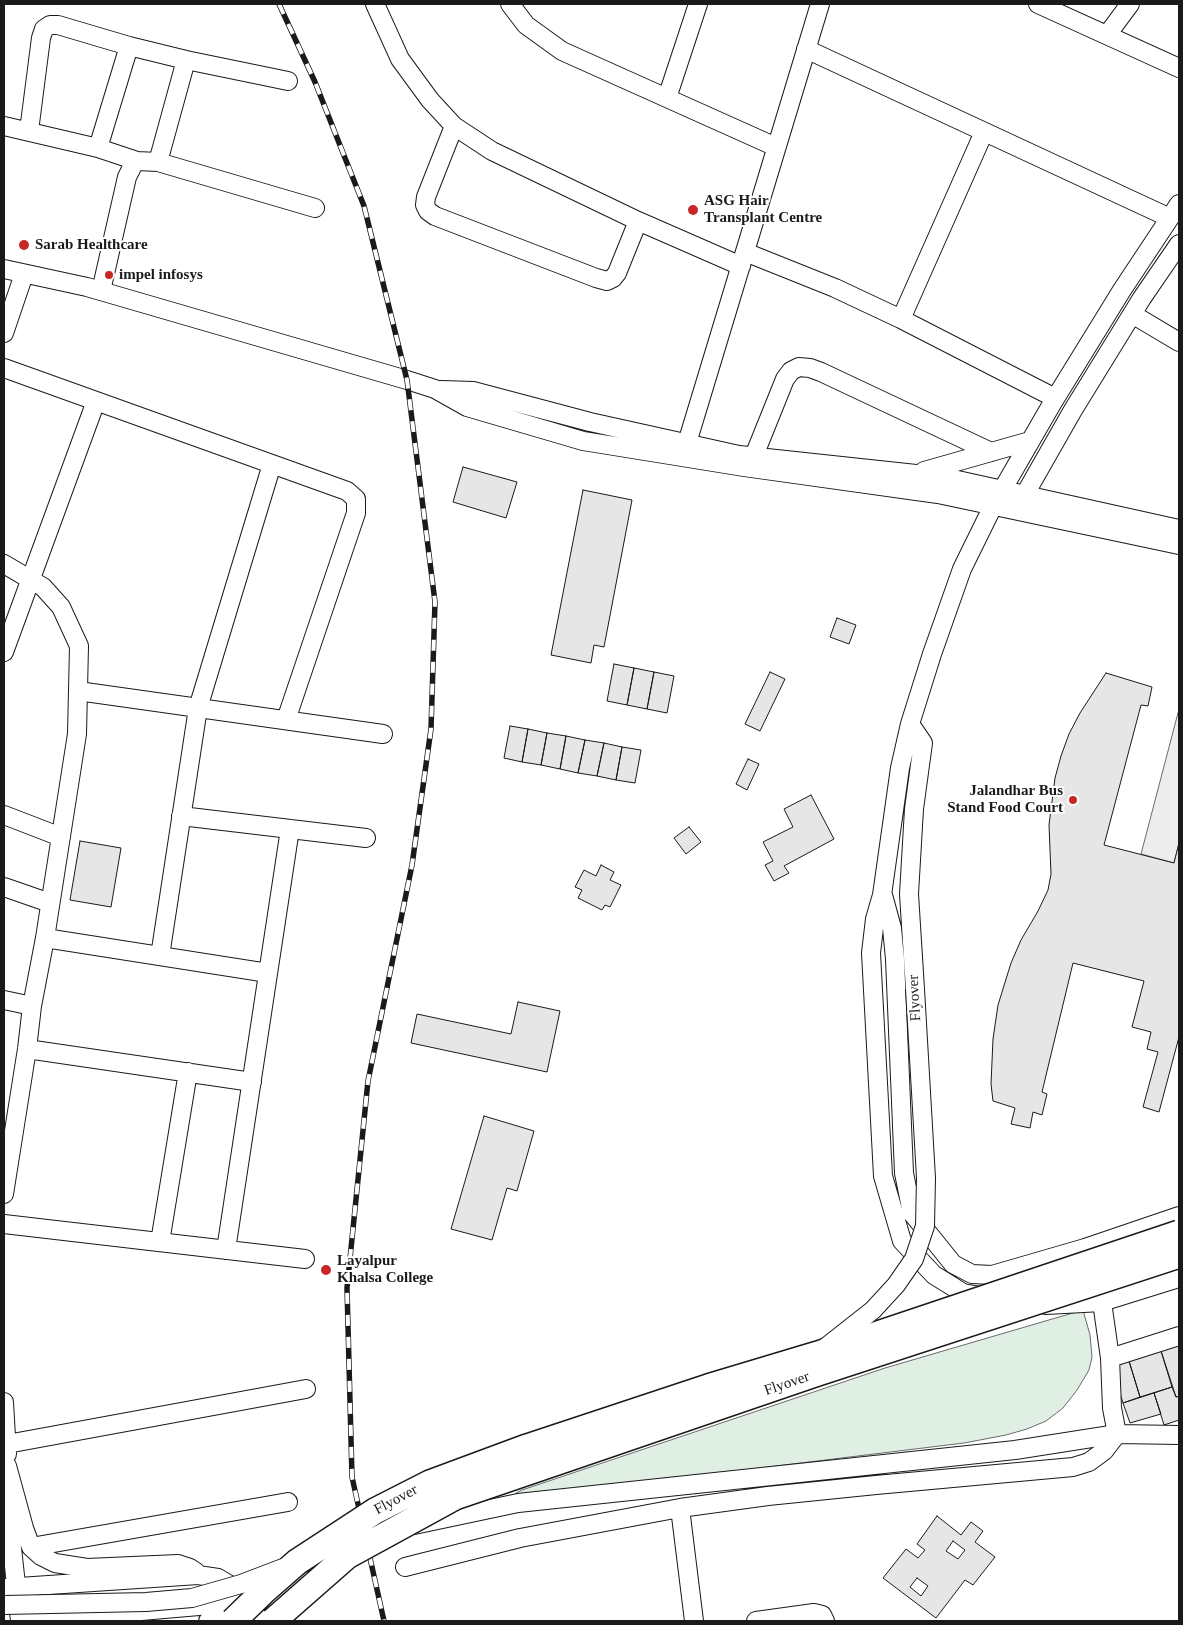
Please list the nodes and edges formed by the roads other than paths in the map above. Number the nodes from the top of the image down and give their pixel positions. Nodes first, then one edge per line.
1 (375, 4) edge
2 (510, 4) edge
3 (698, 4) edge
4 (820, 4) edge
5 (1038, 4) edge
6 (1130, 4) edge
7 (1107, 35) junction
8 (129, 46) junction
9 (806, 49) junction
10 (186, 60) junction
11 (1179, 68) edge
12 (288, 81) dead end
13 (667, 98) junction
14 (4, 126) edge
15 (454, 126) junction
16 (28, 132) junction
17 (984, 132) junction
18 (98, 148) junction
19 (776, 148) junction
20 (137, 161) junction
21 (158, 162) junction
22 (315, 208) dead end
23 (1174, 211) edge
24 (638, 221) junction
25 (1179, 244) edge
26 (743, 259) junction
27 (4, 269) edge
28 (24, 274) junction
29 (101, 291) junction
30 (1132, 314) junction
31 (901, 319) junction
32 (4, 333) edge
33 (1179, 342) edge
34 (4, 368) edge
35 (1055, 398) junction
36 (96, 401) junction
37 (1030, 441) junction
38 (684, 450) junction
39 (991, 452) junction
40 (754, 456) junction
41 (272, 464) junction
42 (916, 474) junction
43 (1002, 490) junction
44 (1024, 494) junction
45 (993, 506) junction
46 (1015, 510) junction
47 (1179, 529) edge
48 (1179, 544) edge
49 (4, 564) edge
50 (31, 580) junction
51 (4, 652) edge
52 (78, 691) junction
53 (198, 708) junction
54 (286, 720) junction
55 (910, 724) junction
56 (383, 734) dead end
57 (4, 815) edge
58 (181, 816) junction
59 (290, 829) junction
60 (61, 837) junction
61 (366, 838) dead end
62 (4, 887) edge
63 (882, 895) junction
64 (50, 903) junction
65 (44, 938) junction
66 (160, 956) junction
67 (268, 973) junction
68 (4, 1000) edge
69 (32, 1006) junction
70 (27, 1049) junction
71 (188, 1072) junction
72 (252, 1082) junction
73 (4, 1194) edge
74 (1179, 1216) edge
75 (4, 1224) edge
76 (1179, 1233) edge
77 (160, 1242) junction
78 (1085, 1248) junction
79 (226, 1250) junction
80 (1179, 1256) edge
81 (305, 1259) dead end
82 (1179, 1278) edge
83 (1102, 1302) junction
84 (1179, 1336) edge
85 (818, 1354) junction
86 (1110, 1358) junction
87 (306, 1388) dead end
88 (4, 1412) edge
89 (1117, 1434) junction
90 (1179, 1435) edge
91 (6, 1444) junction
92 (7, 1466) junction
93 (288, 1502) dead end
94 (680, 1508) junction
95 (400, 1527) junction
96 (7, 1543) edge
97 (31, 1547) junction
98 (297, 1562) junction
99 (405, 1567) dead end
100 (202, 1576) junction
101 (10, 1588) edge
102 (240, 1591) junction
103 (4, 1605) edge
104 (92, 1619) edge
105 (20, 1621) edge
106 (26, 1621) edge
107 (208, 1621) edge
108 (233, 1621) edge
109 (263, 1621) edge
110 (273, 1621) edge
111 (694, 1621) edge
112 (756, 1621) edge
113 (825, 1621) edge

1 - 15 street
2 - 13 street
3 - 13 street
4 - 9 street
5 - 7 street
6 - 7 street
7 - 11 street
8 - 10 street
8 - 16 street
8 - 18 street
9 - 17 street
9 - 19 street
10 - 12 street
10 - 21 street
13 - 19 street
14 - 16 street
15 - 24 street
15 - 24 street
16 - 18 street
17 - 23 street
17 - 31 street
18 - 20 street
19 - 26 street
20 - 21 street
20 - 29 street
21 - 22 street
23 - 35 street
24 - 26 street
25 - 30 street
26 - 31 street
26 - 38 street
27 - 28 street
28 - 29 street
28 - 32 street
29 - 38 street
30 - 33 street
30 - 44 street
31 - 35 street
34 - 36 street
35 - 37 street
36 - 41 street
36 - 50 street
37 - 39 street
37 - 43 street
38 - 40 street
38 - 45 street
39 - 40 street
39 - 42 street
40 - 42 street
41 - 53 street
41 - 54 street
42 - 43 street
43 - 44 street
43 - 45 street
44 - 46 street
44 - 47 street
45 - 46 street
45 - 55 street
46 - 48 street
49 - 50 street
50 - 51 street
50 - 52 street
52 - 53 street
52 - 60 street
53 - 54 street
53 - 58 street
54 - 56 street
55 - 63 street
55 - 85 street, Flyover, bridge
57 - 60 street
58 - 59 street
58 - 66 street
59 - 61 street
59 - 67 street
60 - 64 street
62 - 64 street
63 - 78 street
63 - 83 street
64 - 65 street
65 - 66 street
65 - 69 street
66 - 67 street
67 - 72 street
68 - 69 street
69 - 70 street
70 - 71 street
70 - 73 street
71 - 72 street
71 - 77 street
72 - 79 street
74 - 78 street
75 - 77 street
76 - 85 highway, Flyover, bridge
77 - 79 street
78 - 83 street
79 - 81 street
80 - 95 highway, Flyover, bridge
82 - 83 street
83 - 86 street
84 - 86 street
85 - 98 highway, Flyover, bridge
86 - 89 street
87 - 91 street
88 - 91 street
89 - 90 street, Flyover
89 - 94 street
89 - 95 street, Flyover
91 - 92 street
92 - 96 street
92 - 97 street
93 - 97 street
94 - 99 street
94 - 111 street
95 - 110 highway, Flyover, bridge
96 - 101 street
97 - 100 street
98 - 103 street, Flyover, bridge
98 - 108 highway, Flyover, bridge
100 - 101 street
100 - 102 street
101 - 105 street
102 - 104 street
102 - 107 street
102 - 109 street
104 - 106 street
112 - 113 street

